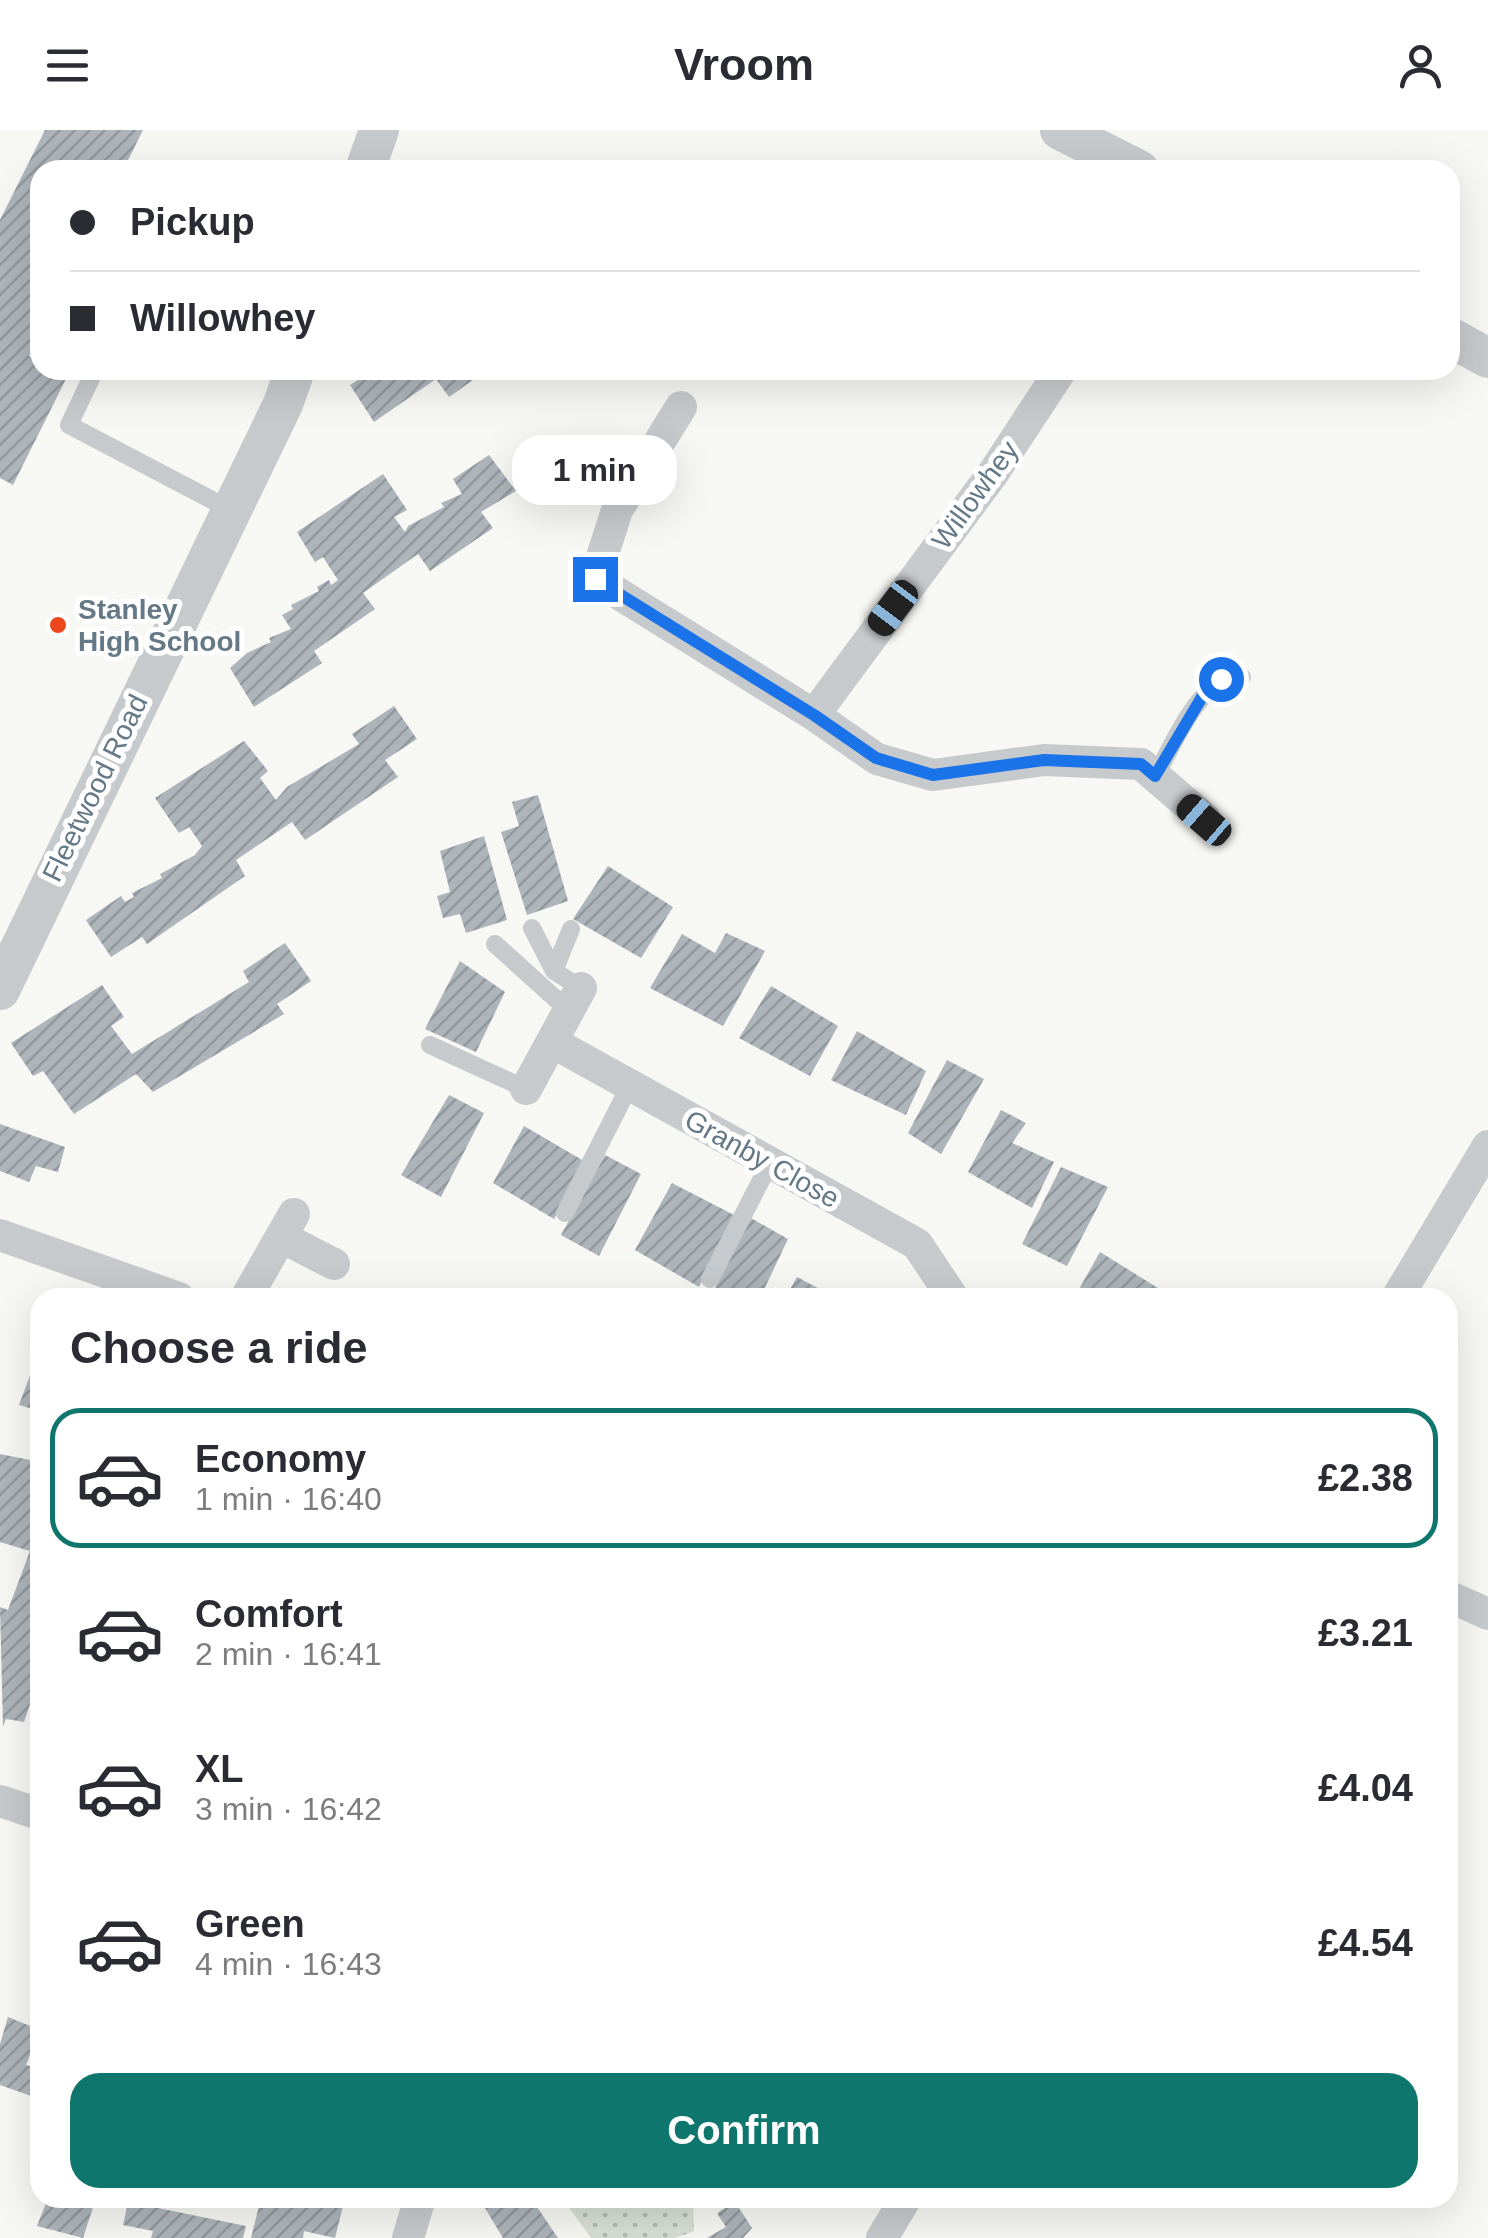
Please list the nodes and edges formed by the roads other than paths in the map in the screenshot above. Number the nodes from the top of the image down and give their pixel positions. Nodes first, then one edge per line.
1 (1069, 133) edge
2 (1120, 160) edge
3 (1460, 343) edge
4 (1488, 358) edge
5 (90, 380) edge
6 (290, 380) edge
7 (1054, 380) edge
8 (681, 407) dead end
9 (231, 510) junction
10 (1242, 678) dead end
11 (814, 715) junction
12 (1155, 776) junction
13 (1204, 820) dead end
14 (532, 928) dead end
15 (572, 929) dead end
16 (494, 944) dead end
17 (0, 990) edge
18 (568, 990) junction
19 (552, 1042) junction
20 (430, 1045) dead end
21 (630, 1085) junction
22 (526, 1089) joint
23 (1488, 1146) edge
24 (770, 1163) junction
25 (565, 1213) dead end
26 (0, 1235) edge
27 (334, 1264) dead end
28 (710, 1279) dead end
29 (151, 1288) edge
30 (252, 1288) edge
31 (946, 1288) edge
32 (1402, 1288) edge
33 (1458, 1600) edge
34 (1488, 1614) edge
35 (0, 1801) edge
36 (30, 1811) edge
37 (417, 2208) edge
38 (900, 2208) edge
39 (408, 2238) edge
40 (882, 2238) edge

1 - 2 street
3 - 4 street
5 - 9 lane
6 - 9 street, Fleetwood Road
7 - 11 street, Willowhey
8 - 11 street
9 - 17 street, Fleetwood Road
10 - 12 lane
11 - 12 street
12 - 13 street
14 - 18 lane
15 - 18 lane
16 - 18 lane
18 - 19 street
19 - 21 street, Granby Close
19 - 22 street
20 - 22 lane
21 - 24 street, Granby Close
21 - 25 lane
23 - 32 street
24 - 28 lane
24 - 31 street, Granby Close
26 - 29 street
27 - 30 street
33 - 34 street
35 - 36 street
37 - 39 street
38 - 40 street

